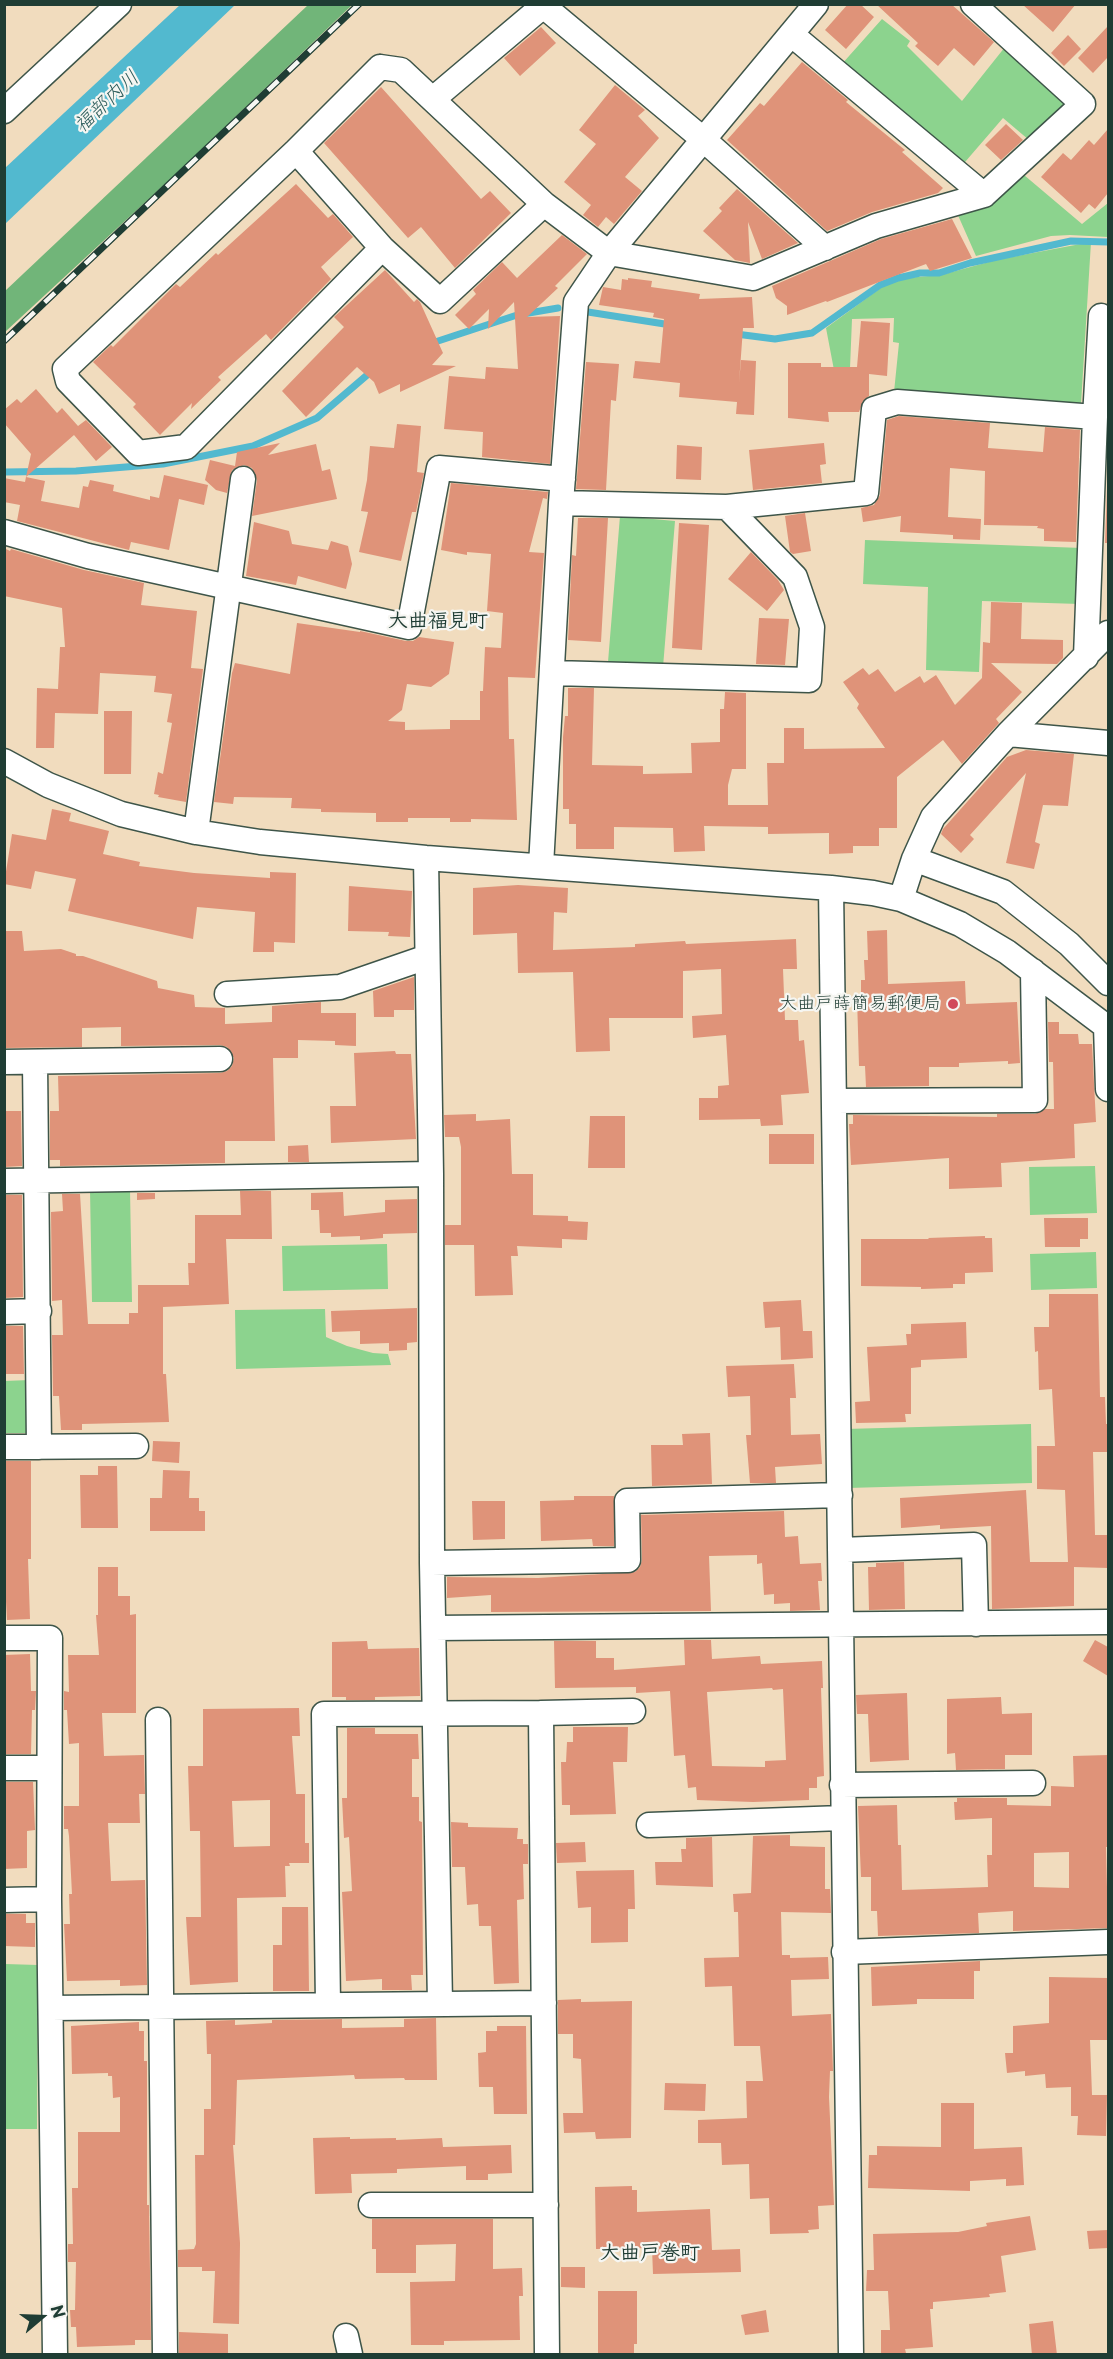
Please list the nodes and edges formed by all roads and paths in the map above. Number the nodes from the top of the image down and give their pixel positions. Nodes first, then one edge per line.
1 (119, 4) edge
2 (816, 4) edge
3 (973, 4) edge
4 (542, 5) edge
5 (791, 34) junction
6 (433, 99) junction
7 (4, 111) edge
8 (704, 140) junction
9 (296, 151) junction
10 (984, 195) junction
11 (544, 204) junction
12 (382, 248) junction
13 (825, 248) junction
14 (609, 253) junction
15 (1101, 316) dead end
16 (1095, 417) junction
17 (243, 479) dead end
18 (563, 479) junction
19 (561, 503) junction
20 (728, 507) junction
21 (4, 532) edge
22 (229, 588) junction
23 (1108, 633) edge
24 (1086, 657) junction
25 (553, 673) junction
26 (1008, 734) junction
27 (1108, 743) edge
28 (4, 761) edge
29 (196, 832) junction
30 (426, 858) junction
31 (915, 859) junction
32 (541, 866) junction
33 (831, 888) junction
34 (901, 899) junction
35 (427, 957) junction
36 (1033, 971) junction
37 (1108, 983) edge
38 (227, 993) dead end
39 (1107, 1027) edge
40 (220, 1059) dead end
41 (4, 1062) edge
42 (35, 1062) junction
43 (1108, 1089) edge
44 (834, 1101) junction
45 (431, 1173) junction
46 (36, 1180) junction
47 (4, 1181) edge
48 (39, 1311) junction
49 (4, 1312) edge
50 (136, 1446) dead end
51 (4, 1447) edge
52 (39, 1447) junction
53 (840, 1495) junction
54 (840, 1550) junction
55 (432, 1563) junction
56 (1108, 1622) edge
57 (976, 1624) junction
58 (839, 1625) junction
59 (434, 1628) junction
60 (4, 1638) edge
61 (633, 1711) dead end
62 (436, 1712) junction
63 (541, 1713) junction
64 (158, 1720) dead end
65 (4, 1768) edge
66 (49, 1768) junction
67 (1033, 1783) dead end
68 (842, 1785) junction
69 (842, 1818) junction
70 (649, 1825) dead end
71 (49, 1899) junction
72 (4, 1900) edge
73 (1108, 1942) edge
74 (844, 1952) junction
75 (440, 2003) junction
76 (544, 2003) junction
77 (328, 2004) junction
78 (161, 2006) junction
79 (51, 2008) junction
80 (371, 2205) dead end
81 (546, 2205) junction
82 (55, 2355) edge
83 (165, 2355) edge
84 (547, 2355) edge
85 (850, 2355) edge

1 - 7 street
2 - 5 street
3 - 10 street
4 - 6 street
4 - 8 street
5 - 8 street
5 - 10 street
6 - 9 street
6 - 11 street
8 - 13 street
8 - 14 street
9 - 12 street
9 - 12 street
10 - 13 street
11 - 12 street
11 - 14 street
13 - 14 street
14 - 18 street
15 - 16 street
16 - 20 street
16 - 24 street
17 - 22 street
18 - 19 street
18 - 22 street
19 - 20 street
19 - 25 street
20 - 25 street
21 - 22 street
22 - 29 street
23 - 24 street
24 - 26 street
25 - 32 street
26 - 27 street
26 - 31 street
28 - 29 street
29 - 30 street
30 - 32 street
30 - 35 street
31 - 34 street
31 - 37 street
32 - 33 street
33 - 34 street
33 - 44 street
34 - 36 street
35 - 38 street
35 - 45 street
36 - 39 street
36 - 44 street
39 - 43 street
40 - 42 street
41 - 42 street
42 - 46 street
44 - 53 street
45 - 46 street
45 - 55 street
46 - 47 street
46 - 48 street
48 - 49 street
48 - 52 street
50 - 52 street
51 - 52 street
53 - 54 street
53 - 55 street
54 - 57 street
54 - 58 street
55 - 59 street
56 - 57 street
57 - 58 street
58 - 59 street
58 - 68 street
59 - 62 street
60 - 66 street
61 - 63 street
62 - 63 street
62 - 75 street
62 - 77 street
63 - 76 street
64 - 78 street
65 - 66 street
66 - 71 street
67 - 68 street
68 - 69 street
69 - 70 street
69 - 74 street
71 - 72 street
71 - 79 street
73 - 74 street
74 - 85 street
75 - 76 street
75 - 77 street
76 - 81 street
77 - 78 street
78 - 79 street
78 - 83 street
79 - 82 street
80 - 81 street
81 - 84 street

